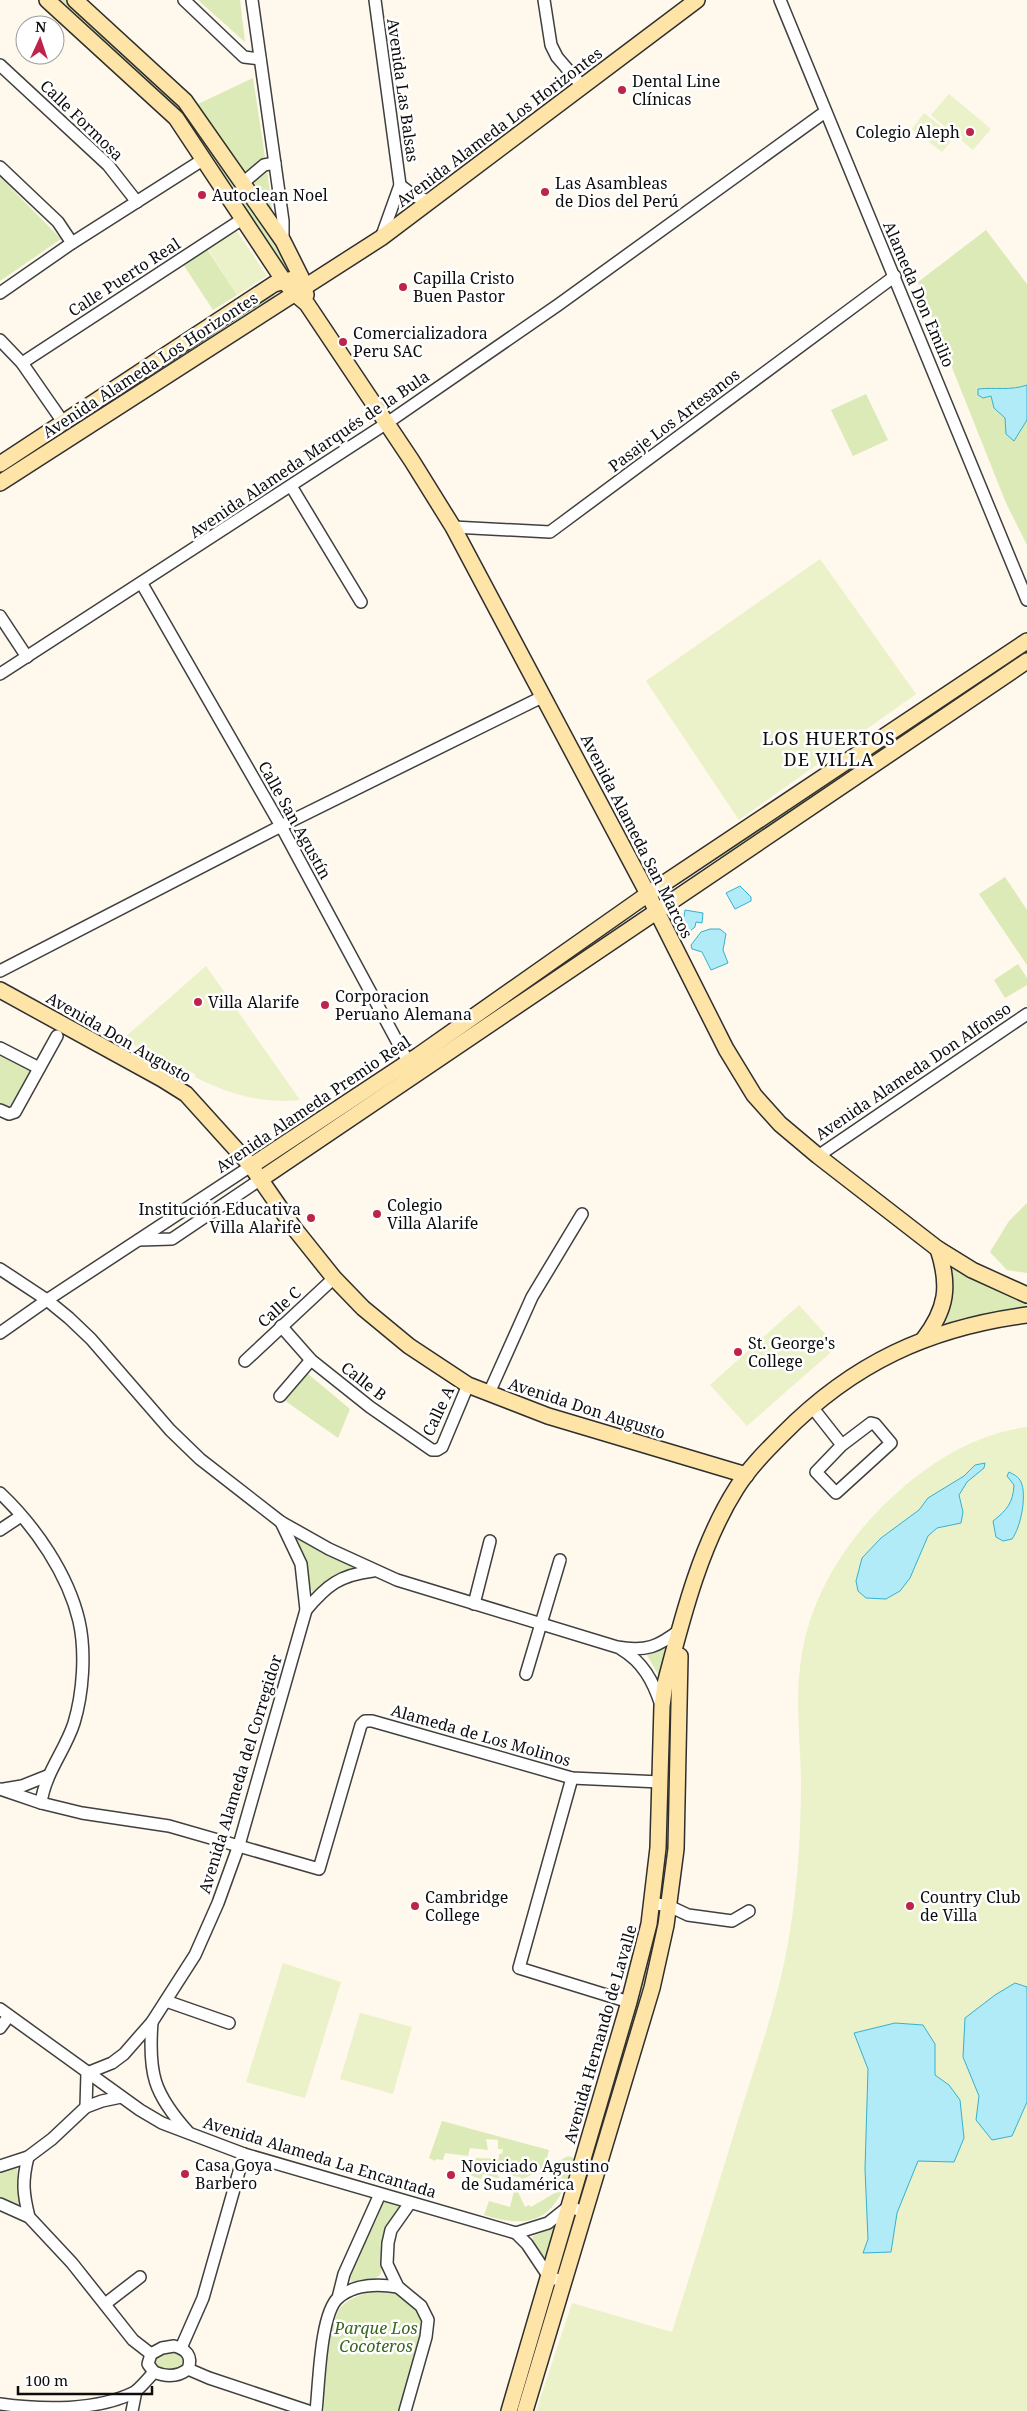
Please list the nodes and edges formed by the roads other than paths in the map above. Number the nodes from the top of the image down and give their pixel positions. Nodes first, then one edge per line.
1 (47, 0) edge
2 (75, 0) edge
3 (184, 0) edge
4 (252, 0) edge
5 (374, 0) edge
6 (544, 0) edge
7 (697, 0) edge
8 (780, 0) edge
9 (260, 59) junction
10 (0, 66) edge
11 (582, 86) junction
12 (825, 112) junction
13 (204, 159) junction
14 (275, 163) junction
15 (0, 167) edge
16 (244, 182) junction
17 (400, 184) junction
18 (137, 202) junction
19 (431, 202) junction
20 (244, 218) junction
21 (381, 238) junction
22 (283, 241) junction
23 (72, 243) junction
24 (895, 276) junction
25 (284, 281) junction
26 (300, 285) junction
27 (0, 292) edge
28 (0, 340) edge
29 (22, 363) junction
30 (63, 422) junction
31 (386, 423) junction
32 (0, 464) edge
33 (0, 483) edge
34 (290, 486) junction
35 (453, 527) junction
36 (142, 584) junction
37 (1027, 600) edge
38 (361, 602) dead end
39 (0, 616) edge
40 (1027, 641) edge
41 (27, 657) junction
42 (1027, 660) edge
43 (0, 674) edge
44 (544, 696) junction
45 (281, 826) junction
46 (648, 894) junction
47 (657, 911) junction
48 (565, 952) junction
49 (575, 965) junction
50 (0, 971) edge
51 (531, 985) junction
52 (0, 990) edge
53 (1027, 1014) edge
54 (57, 1036) dead end
55 (0, 1048) edge
56 (39, 1068) junction
57 (411, 1068) junction
58 (0, 1110) edge
59 (348, 1110) junction
60 (818, 1156) junction
61 (251, 1166) junction
62 (261, 1179) junction
63 (582, 1214) dead end
64 (139, 1240) junction
65 (938, 1249) junction
66 (0, 1269) edge
67 (334, 1278) junction
68 (1027, 1295) edge
69 (47, 1300) junction
70 (1027, 1315) edge
71 (281, 1326) junction
72 (0, 1333) edge
73 (923, 1340) junction
74 (245, 1360) dead end
75 (311, 1360) junction
76 (468, 1385) junction
77 (489, 1393) junction
78 (280, 1396) dead end
79 (812, 1407) junction
80 (842, 1445) junction
81 (437, 1450) joint
82 (746, 1475) junction
83 (0, 1494) edge
84 (21, 1516) junction
85 (281, 1522) junction
86 (0, 1530) edge
87 (490, 1541) dead end
88 (560, 1560) dead end
89 (373, 1571) junction
90 (474, 1604) junction
91 (306, 1610) junction
92 (540, 1624) junction
93 (681, 1629) junction
94 (617, 1647) junction
95 (526, 1674) dead end
96 (662, 1706) junction
97 (48, 1776) junction
98 (572, 1778) junction
99 (660, 1782) junction
100 (1, 1789) edge
101 (41, 1803) junction
102 (239, 1845) junction
103 (651, 1903) junction
104 (669, 1906) junction
105 (749, 1911) dead end
106 (166, 2001) junction
107 (629, 2002) junction
108 (4, 2012) edge
109 (152, 2022) junction
110 (229, 2023) dead end
111 (0, 2028) edge
112 (87, 2073) junction
113 (120, 2097) junction
114 (86, 2108) junction
115 (190, 2135) junction
116 (244, 2154) junction
117 (28, 2157) junction
118 (0, 2166) edge
119 (380, 2194) junction
120 (410, 2202) junction
121 (0, 2204) edge
122 (568, 2207) junction
123 (586, 2212) junction
124 (29, 2217) junction
125 (516, 2233) junction
126 (387, 2264) junction
127 (549, 2277) junction
128 (140, 2278) dead end
129 (565, 2282) junction
130 (372, 2285) junction
131 (398, 2287) junction
132 (338, 2298) junction
133 (105, 2304) junction
134 (182, 2348) junction
135 (151, 2354) junction
136 (188, 2369) junction
137 (154, 2372) junction
138 (136, 2391) junction
139 (0, 2404) edge
140 (105, 2409) edge
141 (409, 2410) edge
142 (9, 2411) edge
143 (65, 2411) edge
144 (132, 2411) edge
145 (308, 2411) edge
146 (316, 2411) edge
147 (509, 2411) edge
148 (525, 2411) edge

1 - 13 street, Avenida Alameda San Marcos
2 - 16 street, Avenida Alameda San Marcos
3 - 9 street
4 - 9 street
5 - 17 street, Avenida Las Balsas
6 - 11 street
7 - 11 street, Avenida Alameda Los Horizontes
8 - 12 street, Alameda Don Emilio
9 - 14 street
10 - 18 street, Calle Formosa
11 - 19 street, Avenida Alameda Los Horizontes
12 - 24 street, Alameda Don Emilio
12 - 31 street, Avenida Alameda Marqués de la Bula
13 - 18 street
13 - 20 street, Avenida Alameda San Marcos
14 - 16 street
14 - 22 street
15 - 23 street
16 - 22 street, Avenida Alameda San Marcos
17 - 19 street, Avenida Las Balsas
17 - 21 street, Avenida Las Balsas
18 - 23 street
19 - 21 street, Avenida Alameda Los Horizontes
20 - 25 street, Avenida Alameda San Marcos
20 - 29 street, Calle Puerto Real
21 - 26 street, Avenida Alameda Los Horizontes
22 - 26 street, Avenida Alameda San Marcos
23 - 27 street
24 - 35 street, Pasaje Los Artesanos
24 - 37 street, Alameda Don Emilio
25 - 26 street, Avenida Alameda San Marcos
25 - 30 street, Avenida Alameda Los Horizontes
26 - 31 street, Avenida Alameda San Marcos
26 - 33 street, Avenida Alameda Los Horizontes
28 - 29 street
29 - 30 street
30 - 32 street, Avenida Alameda Los Horizontes
31 - 34 street, Avenida Alameda Marqués de la Bula
31 - 35 street, Avenida Alameda San Marcos
34 - 36 street, Avenida Alameda Marqués de la Bula
34 - 38 street
35 - 44 street, Avenida Alameda San Marcos
36 - 41 street, Avenida Alameda Marqués de la Bula
36 - 45 street, Calle San Agustín
39 - 41 street
40 - 46 street, Avenida Alameda Premio Real
41 - 43 street, Avenida Alameda Marqués de la Bula
42 - 47 street, Avenida Alameda Premio Real
44 - 45 street
44 - 46 street, Avenida Alameda San Marcos
45 - 50 street
45 - 57 street, Calle San Agustín
46 - 47 street, Avenida Alameda San Marcos
46 - 48 street, Avenida Alameda Premio Real
47 - 49 street, Avenida Alameda Premio Real
47 - 60 street, Avenida Alameda San Marcos
48 - 49 street
48 - 51 street, Avenida Alameda Premio Real
49 - 51 street, Avenida Alameda Premio Real
51 - 57 street, Avenida Alameda Premio Real
52 - 61 street, Avenida Don Augusto
53 - 60 street, Avenida Alameda Don Alfonso
54 - 56 street
55 - 56 street
56 - 58 street
57 - 59 street, Avenida Alameda Premio Real
59 - 61 street, Avenida Alameda Premio Real
59 - 62 street, Avenida Alameda Premio Real
60 - 65 street, Avenida Alameda San Marcos
61 - 62 street, Avenida Don Augusto
61 - 64 street, Avenida Alameda Premio Real
62 - 64 street, Avenida Alameda Premio Real
62 - 67 street, Avenida Don Augusto
63 - 77 street
64 - 69 street, Avenida Alameda Premio Real
65 - 68 street, Avenida Alameda San Marcos
65 - 73 street
66 - 69 street
67 - 71 street, Calle C
67 - 76 street, Avenida Don Augusto
69 - 72 street, Avenida Alameda Premio Real
69 - 85 street
70 - 73 street, Avenida Hernando de Lavalle
71 - 74 street, Calle C
71 - 75 street, Calle B
73 - 79 street, Avenida Hernando de Lavalle
75 - 78 street
75 - 81 street, Calle B
76 - 77 street, Avenida Don Augusto
76 - 81 street, Calle A
77 - 82 street, Avenida Don Augusto
79 - 80 street
79 - 82 street, Avenida Hernando de Lavalle
80 - 80 street
82 - 93 street, Avenida Hernando de Lavalle
83 - 84 street
84 - 86 street
84 - 97 street
85 - 89 street
85 - 91 street, Avenida Alameda del Corregidor
87 - 90 street
88 - 92 street
89 - 90 street
89 - 91 street, Avenida Alameda del Corregidor
90 - 92 street
91 - 102 street, Avenida Alameda del Corregidor
92 - 94 street
92 - 95 street
93 - 94 street
93 - 96 street, Avenida Hernando de Lavalle
93 - 104 street, Avenida Hernando de Lavalle
94 - 96 street
96 - 99 street, Avenida Hernando de Lavalle
97 - 100 street
97 - 101 street
98 - 99 street, Alameda de Los Molinos
98 - 102 street, Alameda de Los Molinos
98 - 107 street
99 - 103 street, Avenida Hernando de Lavalle
100 - 101 street
101 - 102 street
102 - 106 street, Avenida Alameda del Corregidor
103 - 104 street
103 - 107 street, Avenida Hernando de Lavalle
104 - 105 street
104 - 123 street, Avenida Hernando de Lavalle
106 - 109 street, Avenida Alameda del Corregidor
106 - 110 street
107 - 122 street, Avenida Hernando de Lavalle
108 - 111 street
108 - 112 street, Avenida Alameda La Encantada
109 - 112 street, Avenida Alameda del Corregidor
109 - 115 street
112 - 113 street, Avenida Alameda La Encantada
112 - 114 street
113 - 114 street
113 - 115 street, Avenida Alameda La Encantada
114 - 117 street
115 - 116 street, Avenida Alameda La Encantada
116 - 119 street, Avenida Alameda La Encantada
116 - 134 street
117 - 118 street
117 - 124 street
119 - 120 street, Avenida Alameda La Encantada
119 - 132 street
120 - 125 street, Avenida Alameda La Encantada
120 - 126 street
121 - 124 street
122 - 123 street
122 - 125 street
122 - 127 street, Avenida Hernando de Lavalle
123 - 129 street, Avenida Hernando de Lavalle
124 - 133 street
125 - 127 street
126 - 130 street
126 - 131 street
127 - 129 street
127 - 147 street, Avenida Hernando de Lavalle
128 - 133 street
129 - 148 street, Avenida Hernando de Lavalle
130 - 131 street
130 - 132 street
131 - 141 street
132 - 146 street
133 - 135 street
134 - 135 street
134 - 136 street
135 - 137 street
136 - 137 street
136 - 145 street
137 - 138 street
138 - 140 street
138 - 144 street
139 - 142 street
139 - 143 street
140 - 143 street

